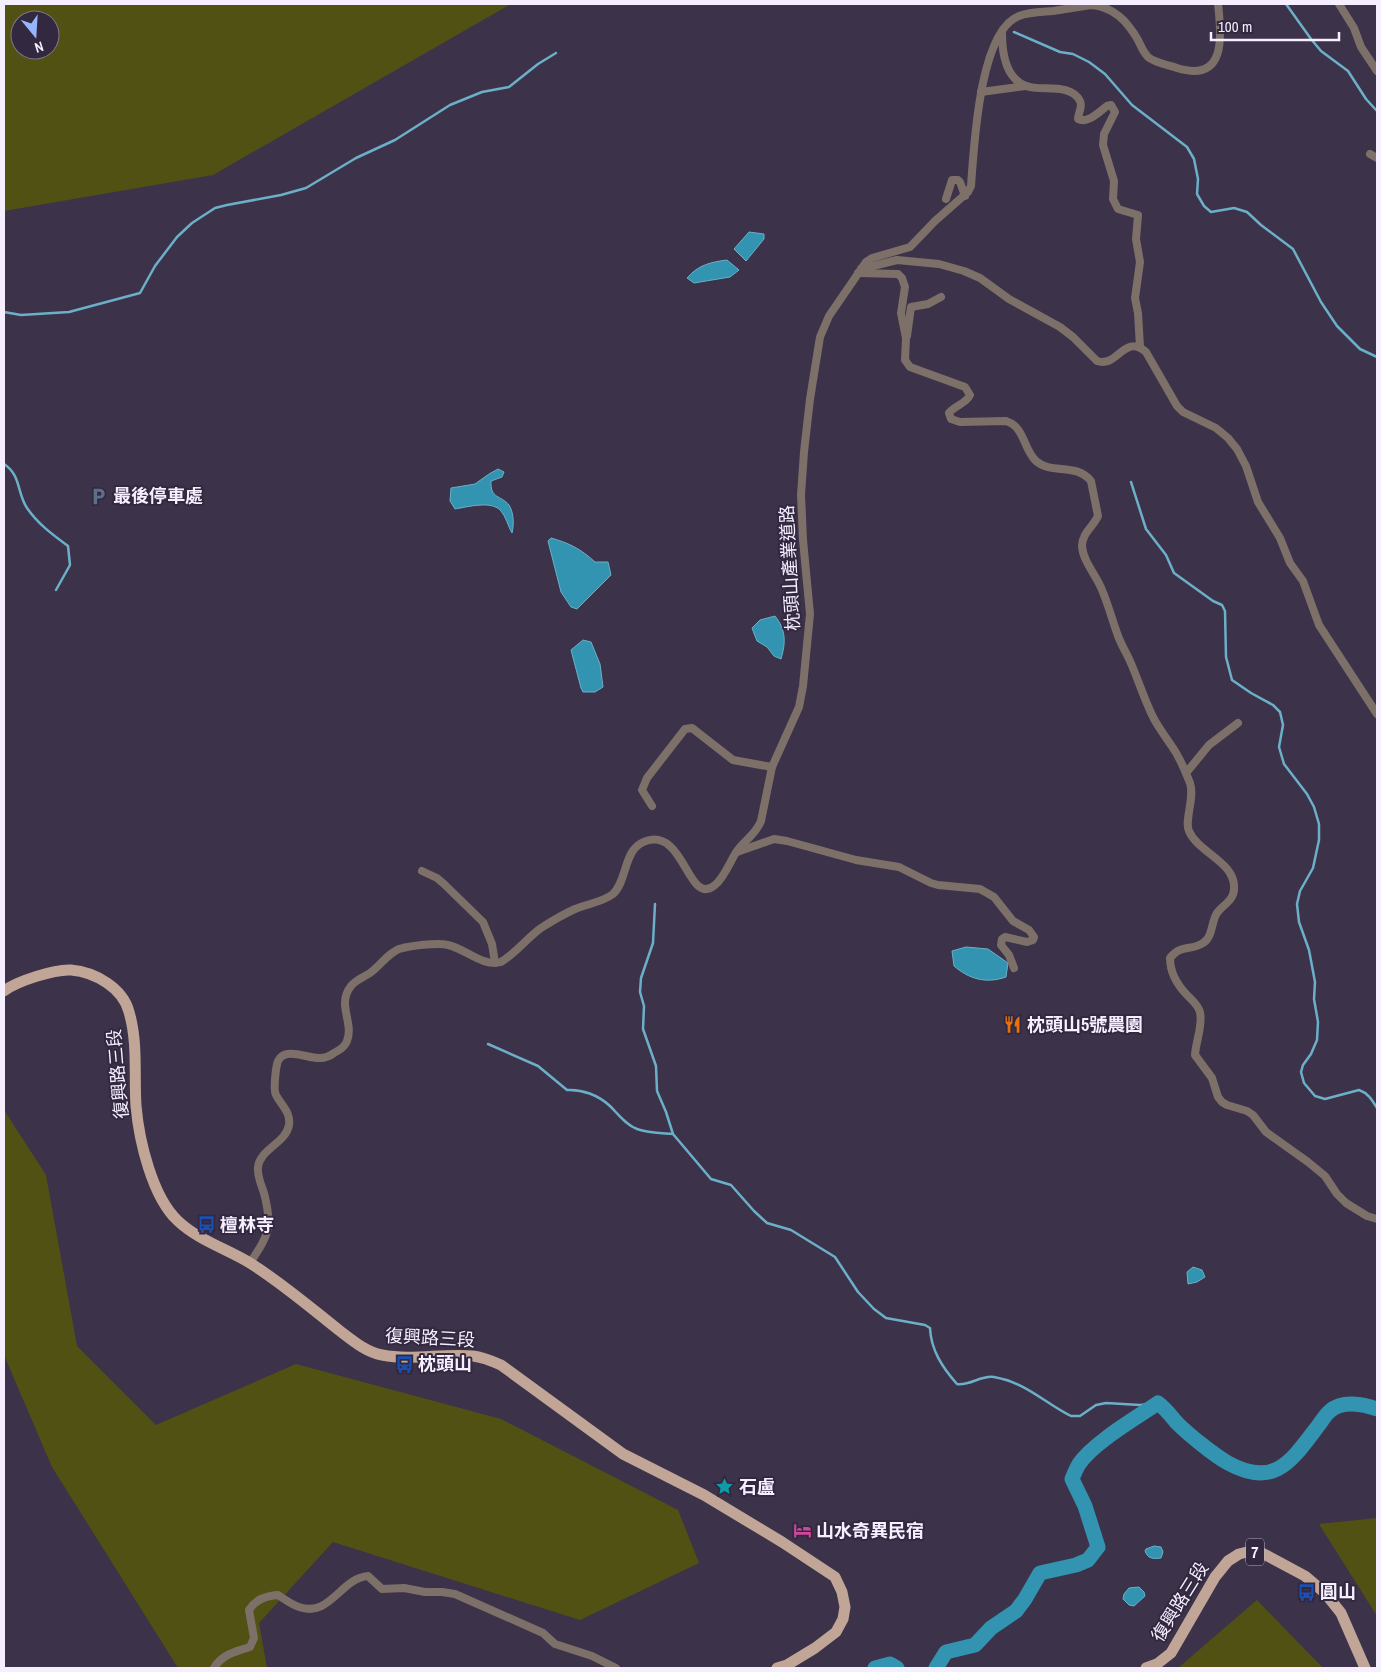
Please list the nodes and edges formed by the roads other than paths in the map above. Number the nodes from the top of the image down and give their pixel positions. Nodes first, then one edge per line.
1 (1218, 4) edge
2 (1339, 4) edge
3 (1002, 30) junction
4 (1377, 71) edge
5 (1026, 86) junction
6 (981, 92) junction
7 (965, 196) junction
8 (946, 199) dead end
9 (859, 271) junction
10 (941, 297) dead end
11 (906, 338) junction
12 (1140, 347) junction
13 (1377, 714) edge
14 (1238, 723) dead end
15 (772, 766) junction
16 (1186, 773) junction
17 (652, 806) dead end
18 (737, 852) junction
19 (422, 870) dead end
20 (495, 963) junction
21 (1014, 968) dead end
22 (4, 991) edge
23 (1377, 1219) edge
24 (250, 1263) junction
25 (214, 1668) edge
26 (616, 1668) edge
27 (777, 1668) edge
28 (1146, 1668) edge
29 (1365, 1668) edge

1 - 3 street
2 - 4 street
3 - 5 street
3 - 6 street
5 - 6 street
5 - 12 street
6 - 7 street
7 - 8 street
7 - 9 street, 枕頭山產業道路
9 - 11 street
9 - 12 street
9 - 15 street, 枕頭山產業道路
10 - 11 street
11 - 16 street
12 - 13 street
14 - 16 street
15 - 17 street
15 - 18 street, 枕頭山產業道路
16 - 23 street
18 - 20 street, 枕頭山產業道路
18 - 21 street
19 - 20 street
20 - 24 street
22 - 24 main road, 復興路三段
24 - 27 main road, 復興路三段
25 - 26 street
28 - 29 main road, 復興路三段 / 7

